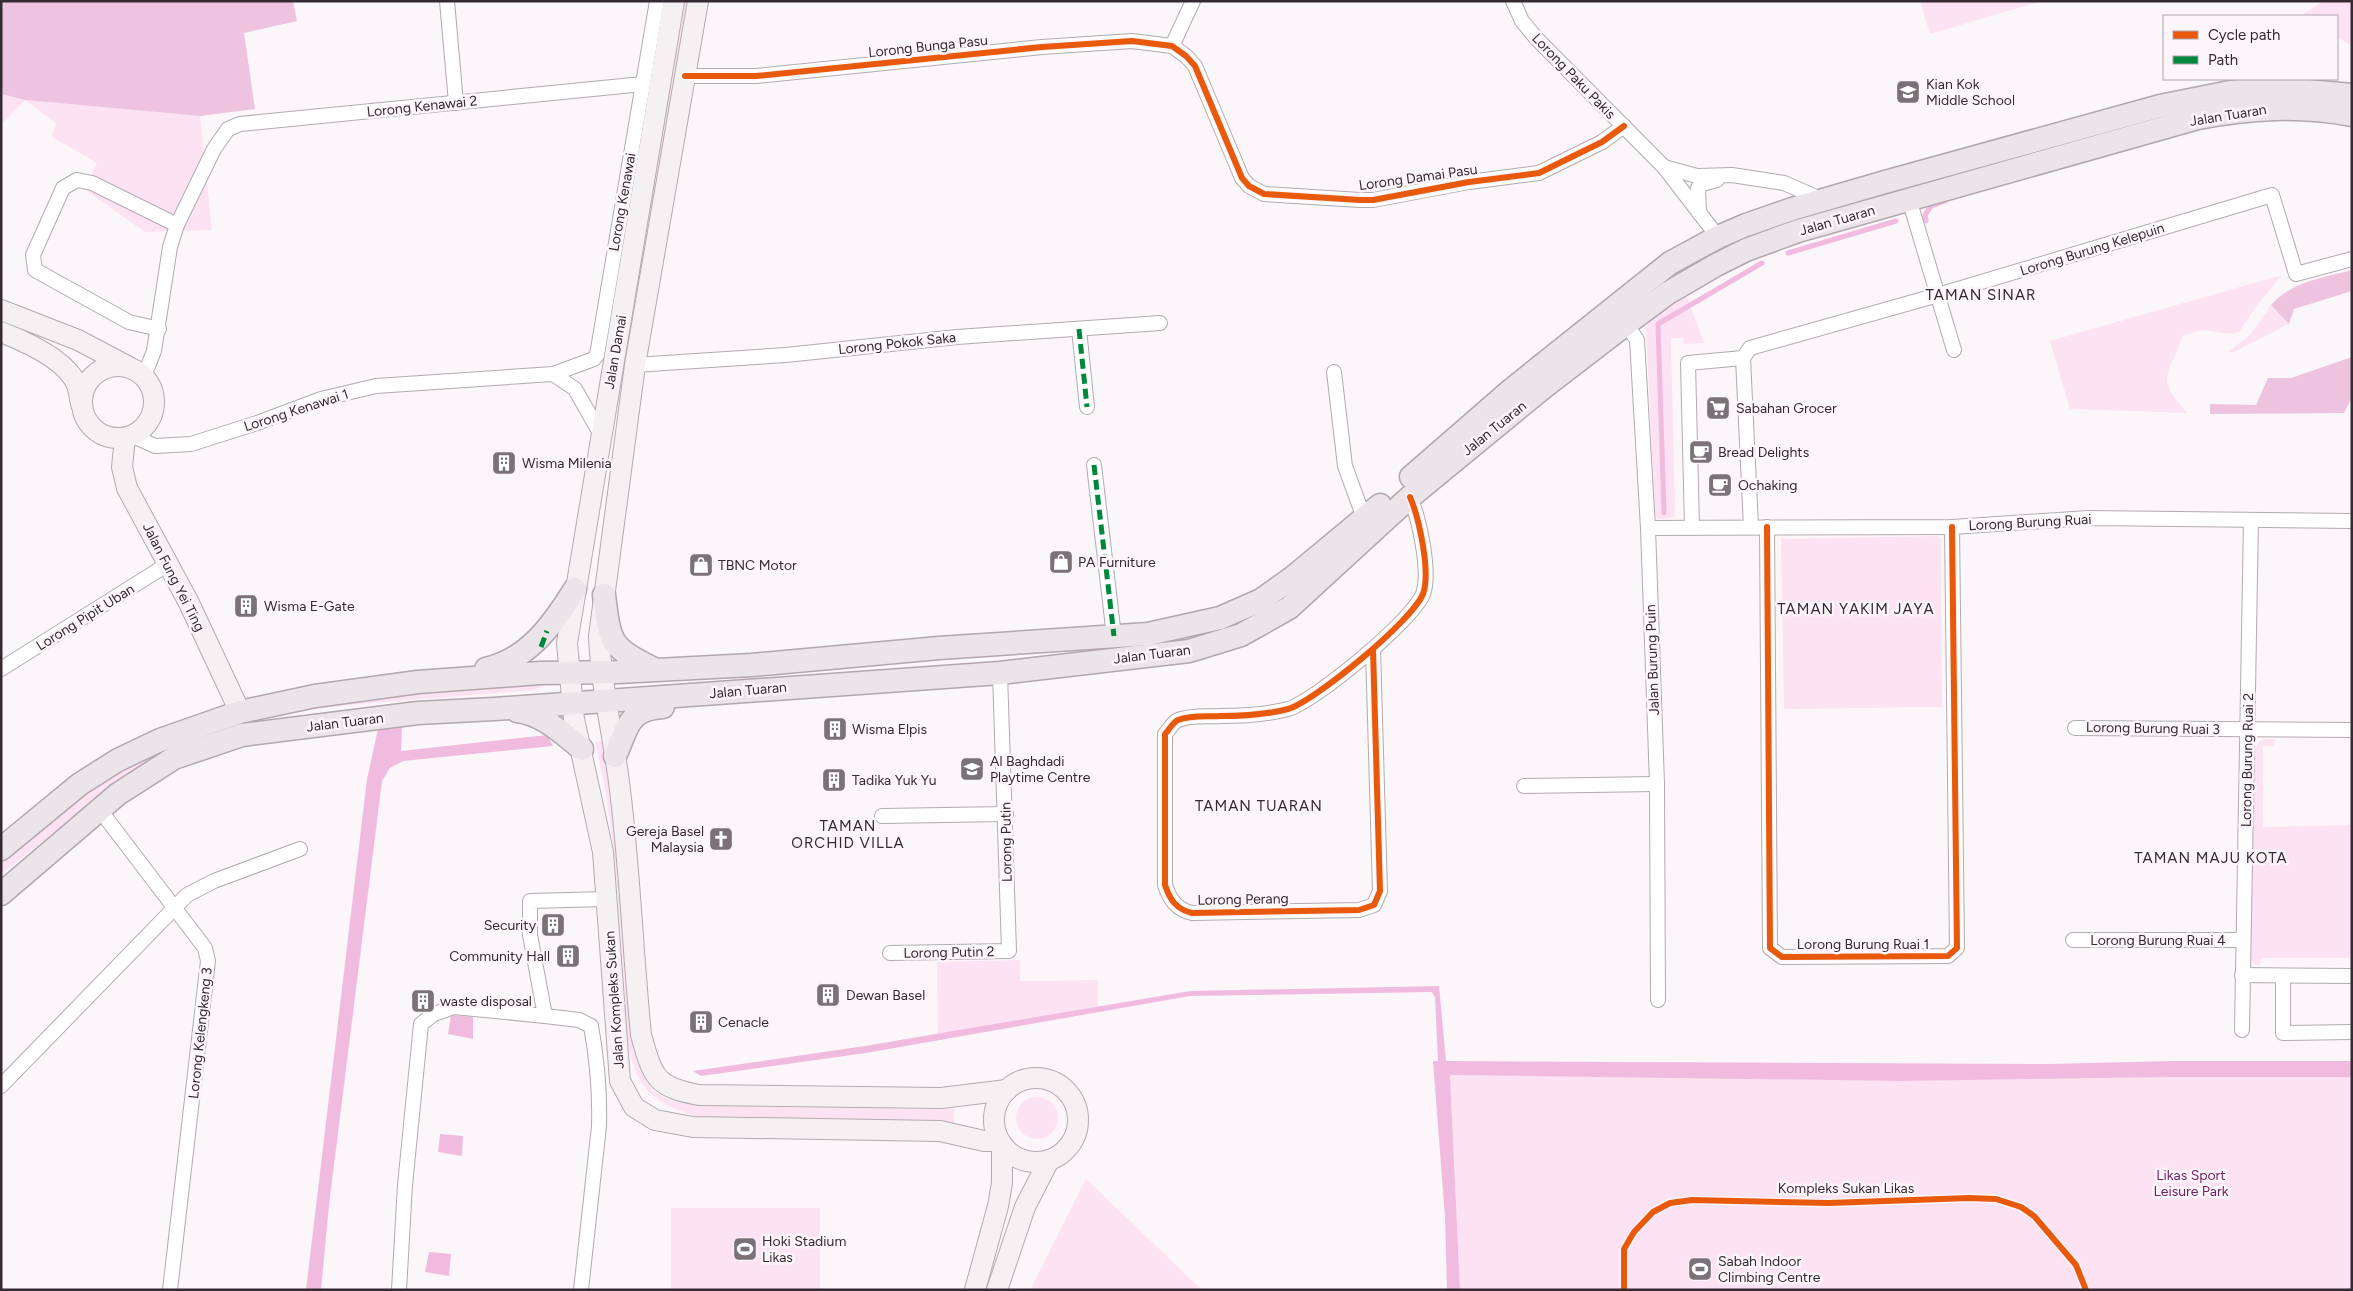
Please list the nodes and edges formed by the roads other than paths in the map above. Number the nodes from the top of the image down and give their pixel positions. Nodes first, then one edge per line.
1 (447, 1) edge
2 (657, 1) edge
3 (674, 1) edge
4 (698, 1) edge
5 (1193, 1) edge
6 (1513, 1) edge
7 (1172, 46) junction
8 (686, 76) junction
9 (642, 84) junction
10 (2352, 95) edge
11 (456, 103) junction
12 (2352, 115) edge
13 (1624, 126) junction
14 (1664, 166) junction
15 (1732, 175) junction
16 (1909, 199) junction
17 (1823, 200) junction
18 (1700, 213) junction
19 (1859, 214) junction
20 (177, 225) junction
21 (1718, 237) junction
22 (2352, 259) edge
23 (1938, 295) junction
24 (1, 310) edge
25 (1160, 323) dead end
26 (1626, 324) junction
27 (159, 328) junction
28 (1078, 329) junction
29 (1, 332) edge
30 (1954, 350) dead end
31 (1744, 358) junction
32 (635, 365) junction
33 (138, 372) junction
34 (1334, 372) dead end
35 (553, 374) junction
36 (1088, 408) dead end
37 (83, 411) junction
38 (600, 433) junction
39 (129, 437) junction
40 (1094, 465) dead end
41 (1410, 497) junction
42 (1364, 518) junction
43 (2251, 520) junction
44 (2352, 521) edge
45 (1692, 527) junction
46 (1751, 527) junction
47 (1767, 527) junction
48 (1952, 527) junction
49 (1648, 528) junction
50 (168, 564) junction
51 (576, 589) junction
52 (604, 596) junction
53 (1114, 636) junction
54 (1373, 650) junction
55 (1, 669) edge
56 (655, 669) junction
57 (569, 672) junction
58 (600, 672) junction
59 (1000, 672) junction
60 (418, 682) junction
61 (754, 690) junction
62 (605, 702) junction
63 (572, 703) junction
64 (494, 709) junction
65 (240, 712) junction
66 (2075, 728) dead end
67 (2248, 730) junction
68 (2352, 730) edge
69 (582, 749) junction
70 (615, 756) junction
71 (174, 758) junction
72 (1656, 784) junction
73 (1524, 786) dead end
74 (100, 810) junction
75 (1006, 814) junction
76 (882, 816) dead end
77 (1, 848) edge
78 (300, 849) dead end
79 (1, 894) edge
80 (607, 899) junction
81 (174, 906) junction
82 (2073, 940) dead end
83 (2242, 940) junction
84 (1009, 951) joint
85 (890, 953) dead end
86 (2242, 975) junction
87 (2283, 976) junction
88 (2352, 976) edge
89 (1658, 1000) dead end
90 (545, 1016) junction
91 (2242, 1030) dead end
92 (2352, 1032) edge
93 (1, 1086) edge
94 (1007, 1090) junction
95 (1000, 1143) junction
96 (1049, 1160) junction
97 (170, 1290) edge
98 (400, 1290) edge
99 (581, 1290) edge
100 (975, 1290) edge
101 (997, 1290) edge

1 - 11 street
2 - 9 street, Lorong Kenawai
3 - 38 main road, Jalan Damai
4 - 8 main road, Jalan Damai
5 - 7 street
6 - 13 street, Lorong Paku Pakis
7 - 8 street, Lorong Bunga Pasu
7 - 13 street, Lorong Damai Pasu
8 - 32 main road, Jalan Damai
9 - 11 street, Lorong Kenawai 2
9 - 35 street, Lorong Kenawai
10 - 17 main road, Jalan Tuaran
11 - 20 street, Lorong Kenawai 2
12 - 16 main road, Jalan Tuaran
13 - 14 street, Lorong Paku Pakis
14 - 15 street, Lorong Paku Pakis
14 - 18 street, Lorong Paku Pakis
15 - 17 street, Lorong Paku Pakis
15 - 18 street, Lorong Paku Pakis
16 - 19 main road, Jalan Tuaran
16 - 23 street
17 - 21 main road, Jalan Tuaran
18 - 21 street, Lorong Paku Pakis
19 - 21 main road
19 - 26 main road, Jalan Tuaran
20 - 27 street, Lorong Kenawai 2
20 - 27 street
21 - 42 main road, Jalan Tuaran
22 - 23 street, Lorong Burung Kelepuin
23 - 30 street
23 - 31 street, Lorong Burung Kelepuin
24 - 33 main road
25 - 28 street, Lorong Pokok Saka
26 - 41 main road, Jalan Tuaran
26 - 49 street, Jalan Burung Puin
27 - 33 street, Lorong Kenawai 2
28 - 32 street, Lorong Pokok Saka
28 - 36 street
29 - 37 main road
31 - 45 street
31 - 46 street
32 - 52 main road, Jalan Damai
33 - 37 main road
33 - 39 main road
34 - 42 street
35 - 38 street
35 - 39 street, Lorong Kenawai 1
37 - 39 main road
38 - 51 main road, Jalan Damai
39 - 50 main road, Jalan Fung Yei Ting
40 - 53 street
41 - 54 street, Lorong Perang
41 - 59 main road, Jalan Tuaran
42 - 53 main road, Jalan Tuaran
43 - 44 street, Lorong Burung Ruai
43 - 48 street, Lorong Burung Ruai
43 - 67 street, Lorong Burung Ruai 2
45 - 46 street, Lorong Burung Ruai
45 - 49 street, Lorong Burung Ruai
46 - 47 street, Lorong Burung Ruai
47 - 48 street, Lorong Burung Ruai
47 - 48 street, Lorong Burung Ruai 1
49 - 72 street, Jalan Burung Puin
50 - 55 street, Lorong Pipit Uban
50 - 65 main road, Jalan Fung Yei Ting
51 - 57 main road, Jalan Damai
51 - 60 main road
52 - 56 main road
52 - 58 main road, Jalan Damai
53 - 56 main road, Jalan Tuaran
54 - 54 street, Lorong Perang
56 - 58 main road, Jalan Tuaran
57 - 58 main road, Jalan Tuaran
57 - 60 main road, Jalan Tuaran
57 - 63 main road, Jalan Damai
58 - 62 main road, Jalan Damai
59 - 61 main road, Jalan Tuaran
59 - 75 street, Lorong Putin
60 - 65 main road, Jalan Tuaran
61 - 62 main road, Jalan Tuaran
61 - 70 main road
62 - 63 main road, Jalan Tuaran
62 - 70 main road, Jalan Kompleks Sukan
63 - 64 main road, Jalan Tuaran
63 - 69 main road, Jalan Kompleks Sukan
64 - 69 main road
64 - 71 main road, Jalan Tuaran
65 - 71 main road
65 - 77 main road, Jalan Tuaran
66 - 67 street, Lorong Burung Ruai 3
67 - 68 street, Lorong Burung Ruai 3
67 - 83 street, Lorong Burung Ruai 2
69 - 80 main road, Jalan Kompleks Sukan
70 - 94 main road, Jalan Kompleks Sukan
71 - 74 main road, Jalan Tuaran
72 - 73 street
72 - 89 street, Jalan Burung Puin
74 - 79 main road, Jalan Tuaran
74 - 81 street, Lorong Kelengkeng 3
75 - 76 street
75 - 84 street, Lorong Putin
78 - 81 street
80 - 90 street
80 - 95 main road, Jalan Kompleks Sukan
81 - 93 street
81 - 97 street, Lorong Kelengkeng 3
82 - 83 street, Lorong Burung Ruai 4
83 - 86 street, Lorong Burung Ruai 2
84 - 85 street, Lorong Putin 2
86 - 87 street
86 - 91 street, Lorong Burung Ruai 2
87 - 88 street
87 - 92 street
90 - 98 street
90 - 99 street
94 - 95 main road
94 - 96 main road
95 - 96 main road
95 - 100 main road
96 - 101 main road

